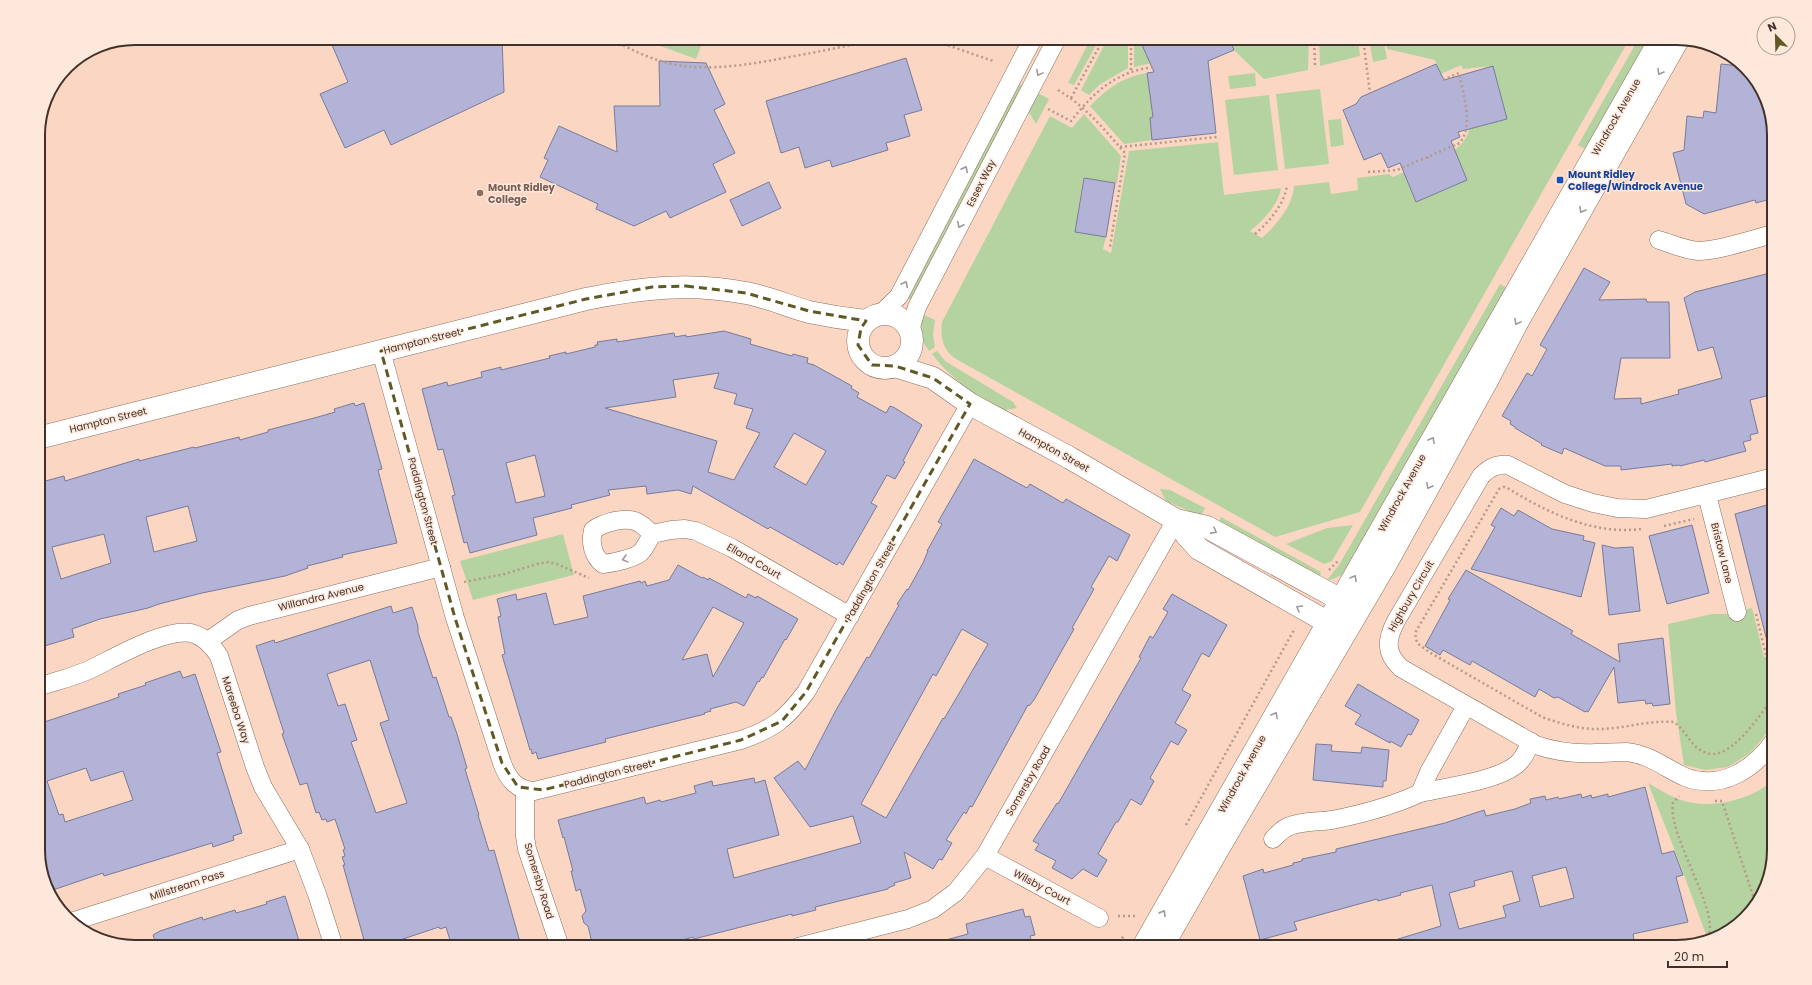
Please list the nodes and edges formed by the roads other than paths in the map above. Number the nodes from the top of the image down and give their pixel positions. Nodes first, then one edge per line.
1 (1029, 45) edge
2 (1053, 45) edge
3 (1657, 45) edge
4 (1675, 45) edge
5 (1767, 236) edge
6 (1659, 240) dead end
7 (809, 311) junction
8 (874, 318) junction
9 (911, 337) junction
10 (858, 345) junction
11 (381, 351) junction
12 (895, 366) junction
13 (933, 378) junction
14 (970, 404) junction
15 (45, 436) edge
16 (1767, 479) edge
17 (1707, 495) junction
18 (1176, 520) junction
19 (652, 534) dead end
20 (441, 567) junction
21 (1350, 605) junction
22 (1737, 612) dead end
23 (850, 616) junction
24 (1336, 628) junction
25 (208, 642) junction
26 (45, 685) edge
27 (1466, 706) junction
28 (1531, 742) junction
29 (1767, 750) edge
30 (525, 790) junction
31 (1420, 793) junction
32 (1273, 839) dead end
33 (300, 849) junction
34 (984, 856) junction
35 (1100, 918) dead end
36 (78, 920) edge
37 (332, 940) edge
38 (558, 940) edge
39 (825, 940) edge
40 (1147, 940) edge
41 (1166, 940) edge

8 -> 1 street, Essex Way
2 -> 9 street, Essex Way
21 -> 3 street, Windrock Avenue
4 -> 21 street, Windrock Avenue
5 - 6 street
7 - 8 street, Hampton Street
7 - 10 street, Hampton Street
7 - 11 street, Hampton Street
8 - 9 street
8 - 10 street
9 - 12 street
9 - 13 street, Hampton Street
10 - 12 street
11 - 15 street, Hampton Street
11 - 20 street, Paddington Street
12 - 13 street, Hampton Street
13 - 14 street, Hampton Street
14 - 18 street, Hampton Street
14 - 23 street, Paddington Street
16 - 17 street, Highbury Circuit
17 - 22 street, Bristow Lane
17 - 27 street, Highbury Circuit
18 -> 21 street, Hampton Street
24 -> 18 street, Hampton Street
18 - 34 street, Somersby Road
19 - 23 street, Elland Court
20 - 25 street, Willandra Avenue
20 - 30 street, Paddington Street
21 - 24 street, Windrock Avenue
23 - 30 street, Paddington Street
40 -> 24 street, Windrock Avenue
24 - 41 street, Windrock Avenue
25 - 26 street, Mareeba Way
25 - 33 street, Mareeba Way
27 - 28 street, Highbury Circuit
27 - 31 street
28 - 29 street, Highbury Circuit
28 - 31 street
30 - 38 street, Somersby Road
31 - 32 street
33 - 36 street, Millstream Pass
33 - 37 street, Mareeba Way
34 - 35 street, Wilsby Court
34 - 39 street, Somersby Road

